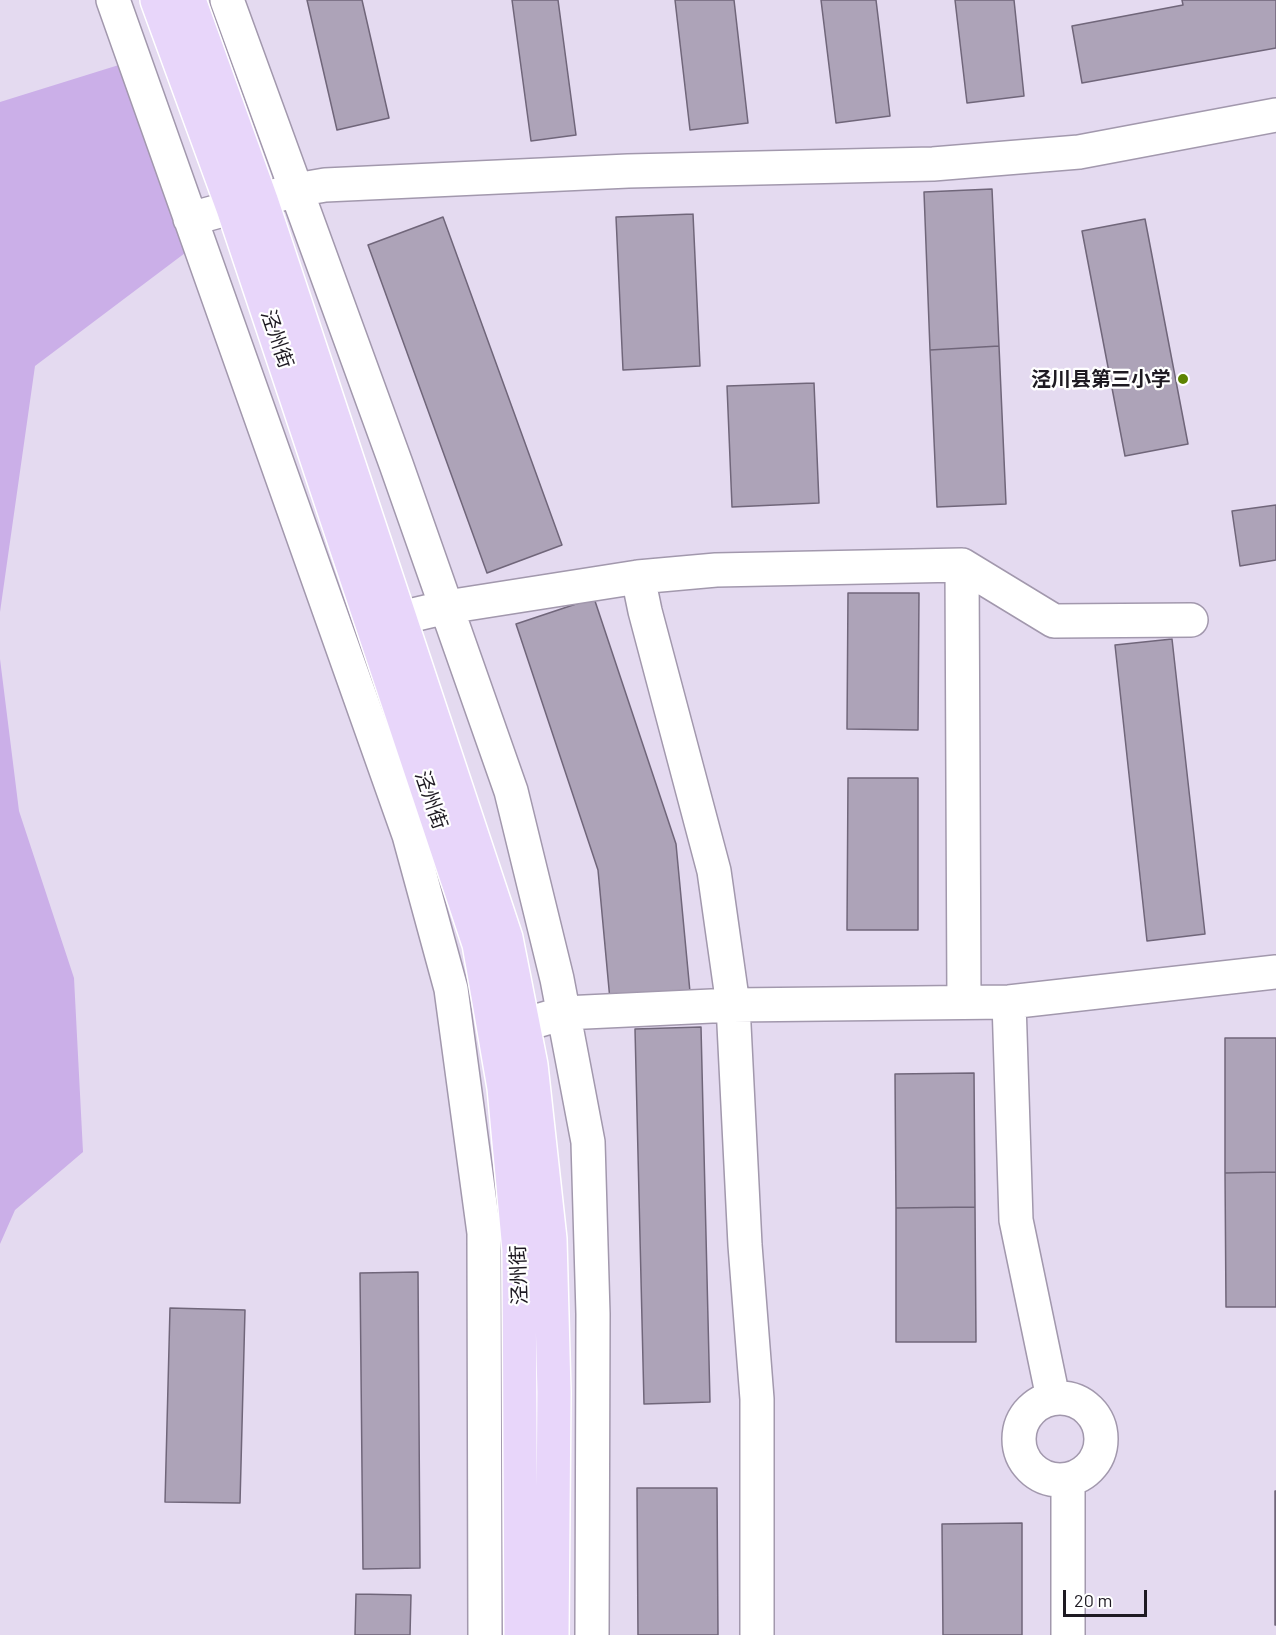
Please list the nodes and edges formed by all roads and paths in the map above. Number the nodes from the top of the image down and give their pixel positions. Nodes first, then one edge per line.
1 (113, 0) edge
2 (157, 0) edge
3 (189, 0) edge
4 (226, 0) edge
5 (1276, 115) edge
6 (296, 190) junction
7 (247, 204) junction
8 (190, 219) junction
9 (962, 565) junction
10 (638, 577) junction
11 (447, 607) junction
12 (400, 618) junction
13 (1191, 620) dead end
14 (1276, 972) edge
15 (964, 1002) junction
16 (1009, 1002) junction
17 (733, 1005) junction
18 (564, 1013) junction
19 (523, 1025) junction
20 (1053, 1398) junction
21 (1068, 1480) junction
22 (485, 1635) edge
23 (521, 1635) edge
24 (552, 1635) edge
25 (592, 1635) edge
26 (757, 1635) edge
27 (1068, 1635) edge

1 - 8 street
2 - 7 main road, 泾州街
3 - 7 main road, 泾州街
4 - 6 street
5 - 6 street
6 - 7 street
6 - 11 street
7 - 8 street
7 - 12 main road, 泾州街
7 - 23 main road, 泾州街
8 - 22 street
9 - 10 street
9 - 13 street
9 - 15 street
10 - 11 street
10 - 17 street
11 - 12 street
11 - 18 street
12 - 19 main road, 泾州街
14 - 16 street
15 - 16 street
15 - 17 street
16 - 20 street
17 - 18 street
17 - 26 street
18 - 19 street
18 - 25 street
19 - 24 main road, 泾州街
20 - 21 street
20 - 21 street
21 - 27 street

